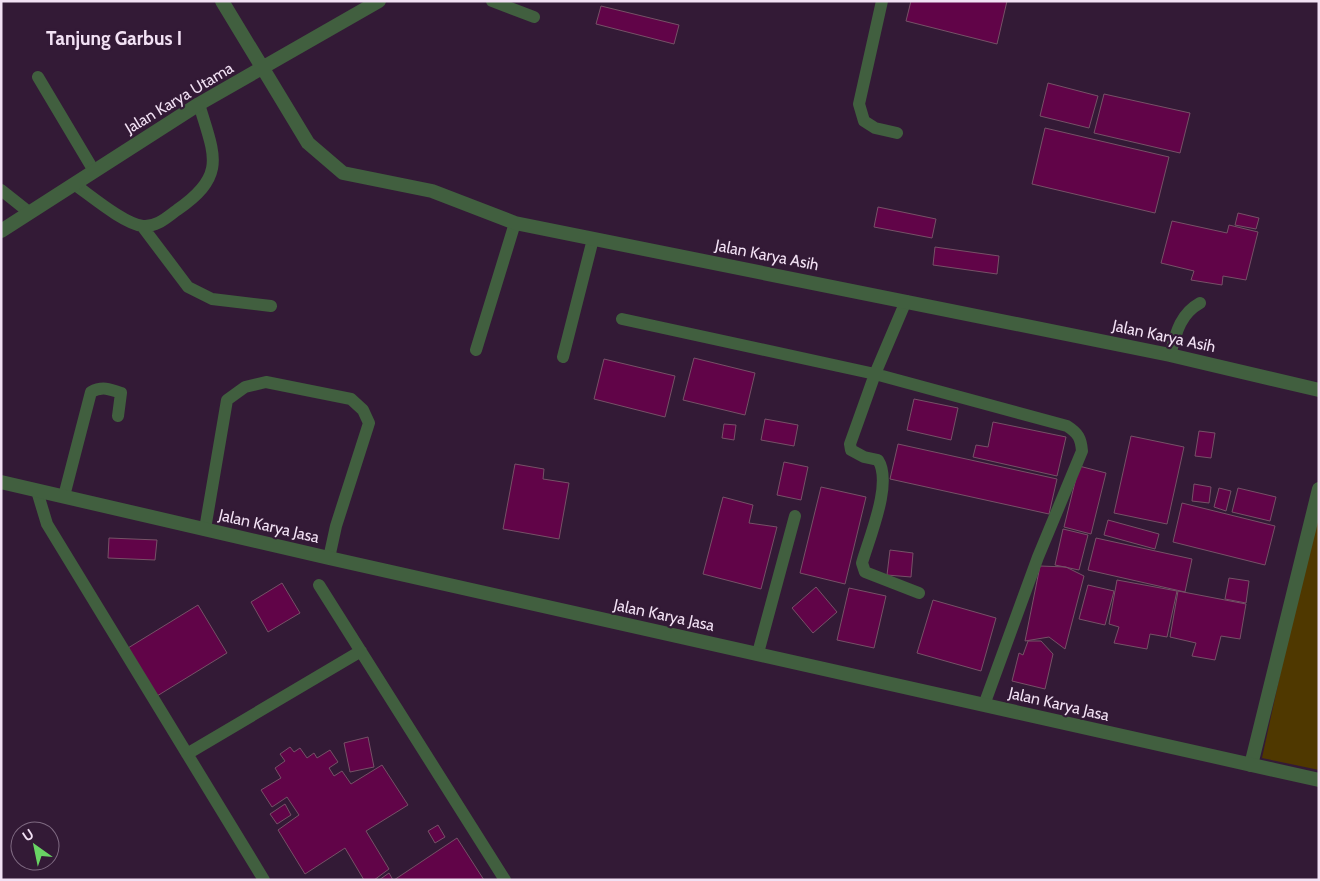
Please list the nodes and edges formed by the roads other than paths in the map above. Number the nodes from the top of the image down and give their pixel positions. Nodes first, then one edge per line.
1 (222, 1) edge
2 (379, 1) edge
3 (492, 1) edge
4 (882, 1) edge
5 (534, 17) dead end
6 (263, 68) junction
7 (38, 77) dead end
8 (199, 104) junction
9 (897, 133) dead end
10 (94, 170) junction
11 (74, 184) junction
12 (1, 190) edge
13 (30, 213) junction
14 (515, 223) junction
15 (142, 226) junction
16 (1, 231) edge
17 (593, 239) junction
18 (906, 301) junction
19 (1200, 302) dead end
20 (271, 306) dead end
21 (622, 319) dead end
22 (476, 350) dead end
23 (1170, 355) junction
24 (563, 357) dead end
25 (875, 374) junction
26 (1319, 390) edge
27 (118, 416) dead end
28 (1, 482) edge
29 (1319, 489) edge
30 (37, 491) junction
31 (64, 496) junction
32 (795, 516) dead end
33 (205, 529) junction
34 (328, 558) junction
35 (319, 585) dead end
36 (919, 593) dead end
37 (361, 651) junction
38 (758, 653) junction
39 (984, 705) junction
40 (187, 754) junction
41 (1251, 765) junction
42 (1319, 780) edge
43 (264, 880) edge
44 (505, 880) edge

1 - 6 street, Jalan Karya Asih
2 - 6 street, Jalan Karya Utama
3 - 5 lane
4 - 9 lane
6 - 8 street, Jalan Karya Utama
6 - 14 street, Jalan Karya Asih
7 - 10 lane
8 - 10 street, Jalan Karya Utama
8 - 15 lane
10 - 11 street, Jalan Karya Utama
11 - 13 street, Jalan Karya Utama
11 - 15 lane
12 - 13 lane
13 - 16 street, Jalan Karya Utama
14 - 17 street, Jalan Karya Asih
14 - 22 lane
15 - 20 lane
17 - 18 street, Jalan Karya Asih
17 - 24 lane
18 - 23 street, Jalan Karya Asih
18 - 25 lane
19 - 23 lane
21 - 25 lane
23 - 26 street, Jalan Karya Asih
25 - 36 lane
25 - 39 lane
27 - 31 lane
28 - 30 street, Jalan Karya Jasa
29 - 41 street
30 - 31 street, Jalan Karya Jasa
30 - 40 lane
31 - 33 street, Jalan Karya Jasa
32 - 38 lane
33 - 34 street, Jalan Karya Jasa
33 - 34 lane
34 - 38 street, Jalan Karya Jasa
35 - 37 lane
37 - 40 lane
37 - 44 lane
38 - 39 street, Jalan Karya Jasa
39 - 41 street, Jalan Karya Jasa
40 - 43 lane
41 - 42 street, Jalan Karya Jasa

